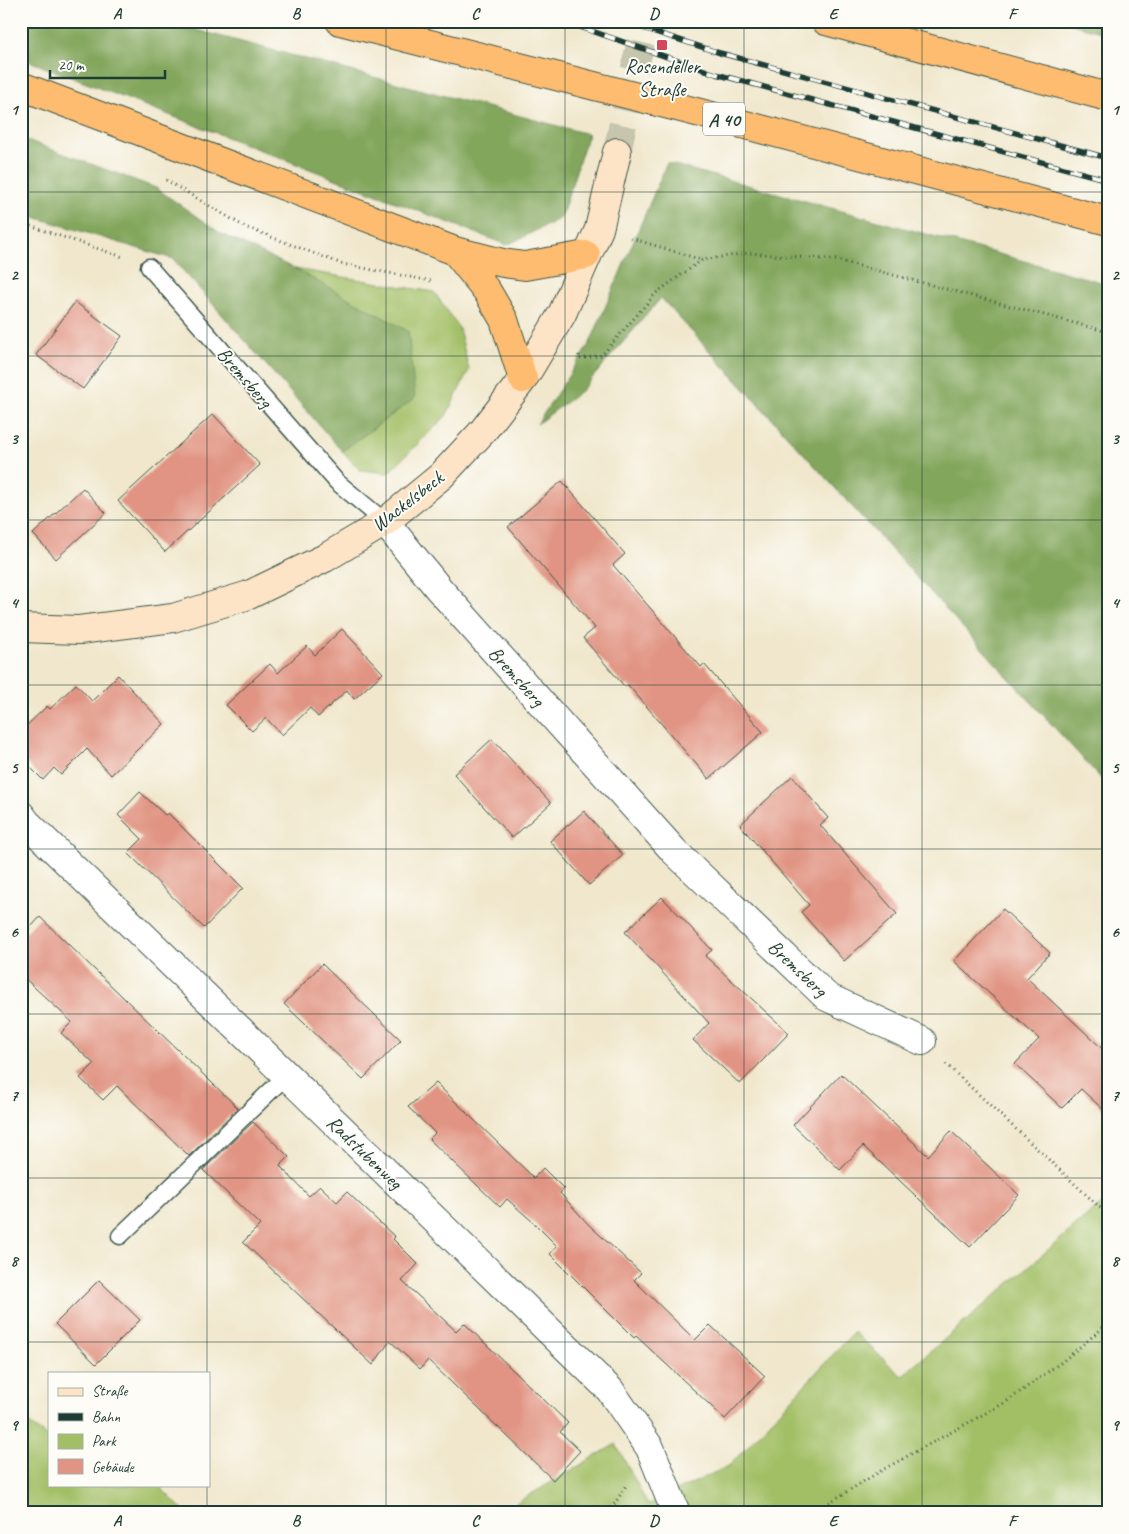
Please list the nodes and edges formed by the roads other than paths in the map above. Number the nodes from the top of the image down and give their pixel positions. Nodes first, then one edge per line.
1 (340, 21) edge
2 (826, 21) edge
3 (21, 86) edge
4 (1108, 97) edge
5 (618, 152) tunnel mouth
6 (1108, 221) edge
7 (455, 251) junction
8 (586, 255) junction
9 (149, 266) road end
10 (523, 379) junction
11 (385, 522) junction
12 (21, 628) edge
13 (21, 815) edge
14 (922, 1041) road end
15 (287, 1076) junction
16 (120, 1236) dead end
17 (676, 1513) edge

1 - 6 highway, A 40
2 - 4 highway
3 - 7 highway
5 - 8 street, Wackelsbeck
7 - 8 highway
7 - 10 highway
8 - 10 street, Wackelsbeck
9 - 11 lane, Bremsberg
10 - 11 street, Wackelsbeck
11 - 12 street, Wackelsbeck
11 - 14 street, Bremsberg
13 - 15 street, Radstubenweg
15 - 16 lane
15 - 17 street, Radstubenweg

